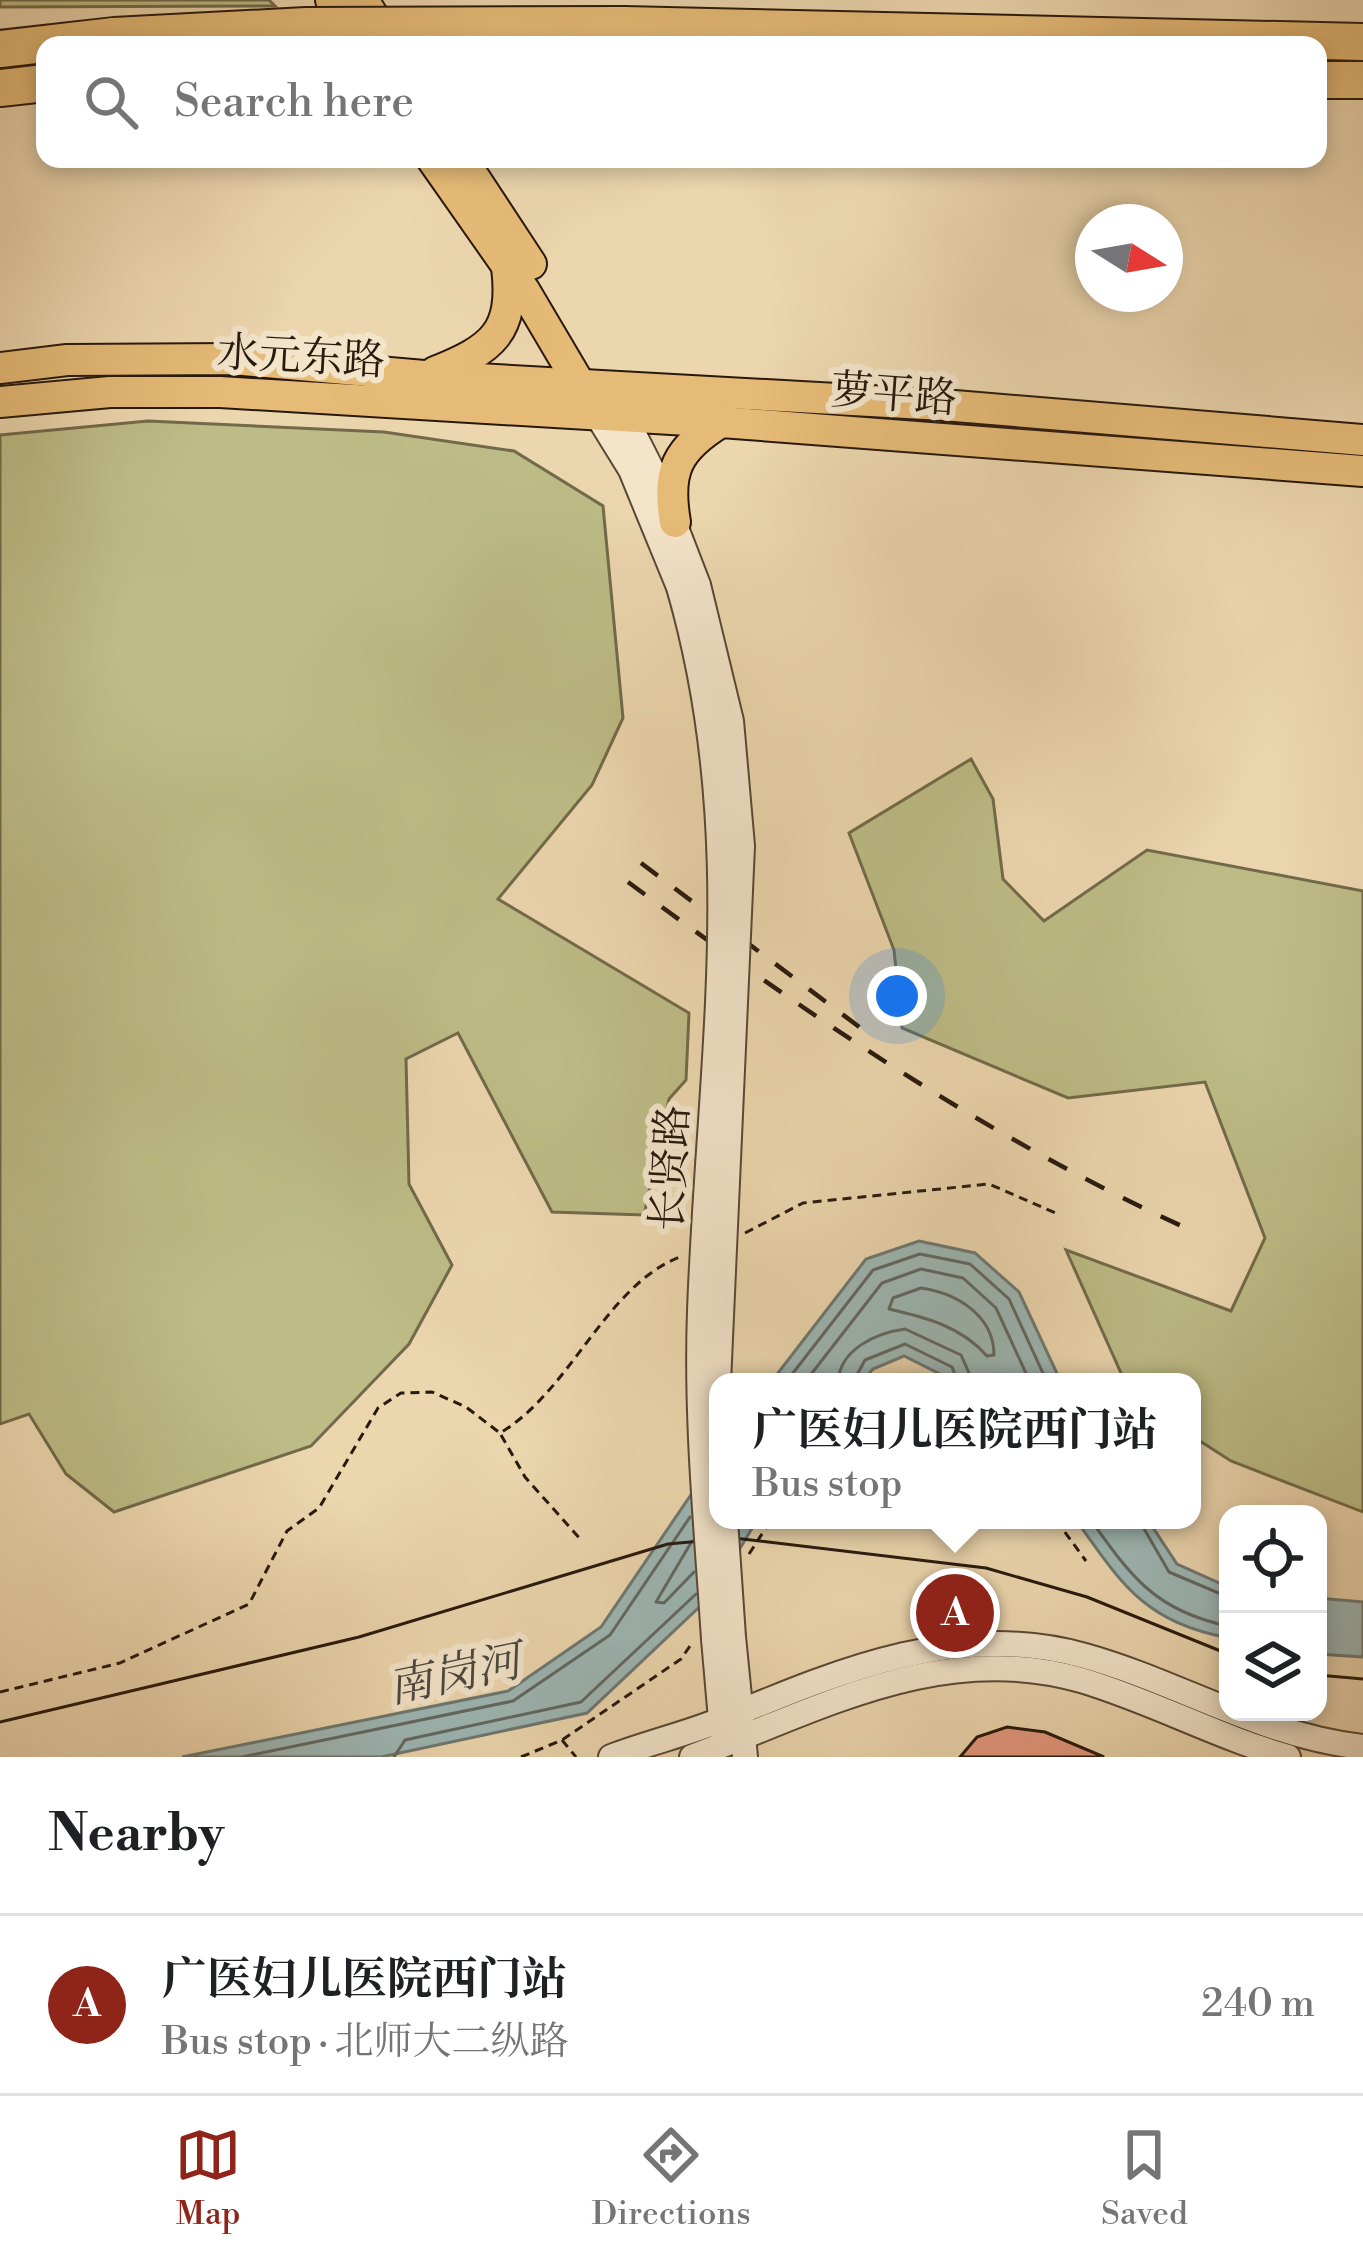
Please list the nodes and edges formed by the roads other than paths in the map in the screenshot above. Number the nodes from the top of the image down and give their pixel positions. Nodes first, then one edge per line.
1 (312, 0) edge
2 (331, 0) edge
3 (363, 0) edge
4 (386, 0) edge
5 (114, 36) edge
6 (333, 36) edge
7 (354, 36) edge
8 (385, 36) edge
9 (409, 36) edge
10 (1102, 36) edge
11 (1327, 41) edge
12 (1363, 42) edge
13 (36, 45) edge
14 (0, 49) edge
15 (36, 84) edge
16 (0, 88) edge
17 (421, 168) edge
18 (438, 168) edge
19 (468, 168) edge
20 (484, 168) edge
21 (506, 262) junction
22 (557, 305) junction
23 (0, 368) edge
24 (424, 376) junction
25 (603, 401) junction
26 (0, 402) edge
27 (721, 422) junction
28 (1363, 440) edge
29 (1363, 471) edge
30 (675, 522) junction
31 (689, 586) junction
32 (718, 1373) edge
33 (724, 1529) edge
34 (714, 1639) junction
35 (733, 1738) edge
36 (1363, 1747) edge
37 (610, 1757) edge
38 (692, 1757) edge
39 (1288, 1757) edge

1 - 6 main road
2 - 7 main road
3 - 8 main road
4 - 9 main road
5 - 10 highway, bridge
11 - 12 highway, bridge
13 - 14 highway, bridge
15 - 16 highway
17 - 21 main road
18 - 21 main road
19 - 22 main road
20 - 22 main road
21 - 24 main road
21 - 25 main road
22 - 25 main road
23 - 24 main road, 水元东路
24 - 25 main road, 水元东路
25 - 26 main road, 水元东路
25 - 27 main road, 萝平路
25 - 28 main road, 萝平路
25 - 30 street
25 - 31 street
27 - 29 main road, 萝平路
27 - 30 main road
30 - 31 street
31 - 32 street, 长贤路, bridge
31 - 34 street, 长贤路, bridge
33 - 34 street, 长贤路, bridge
34 - 35 street, 长贤路
35 - 36 street
35 - 37 street
35 - 38 street
35 - 39 street

